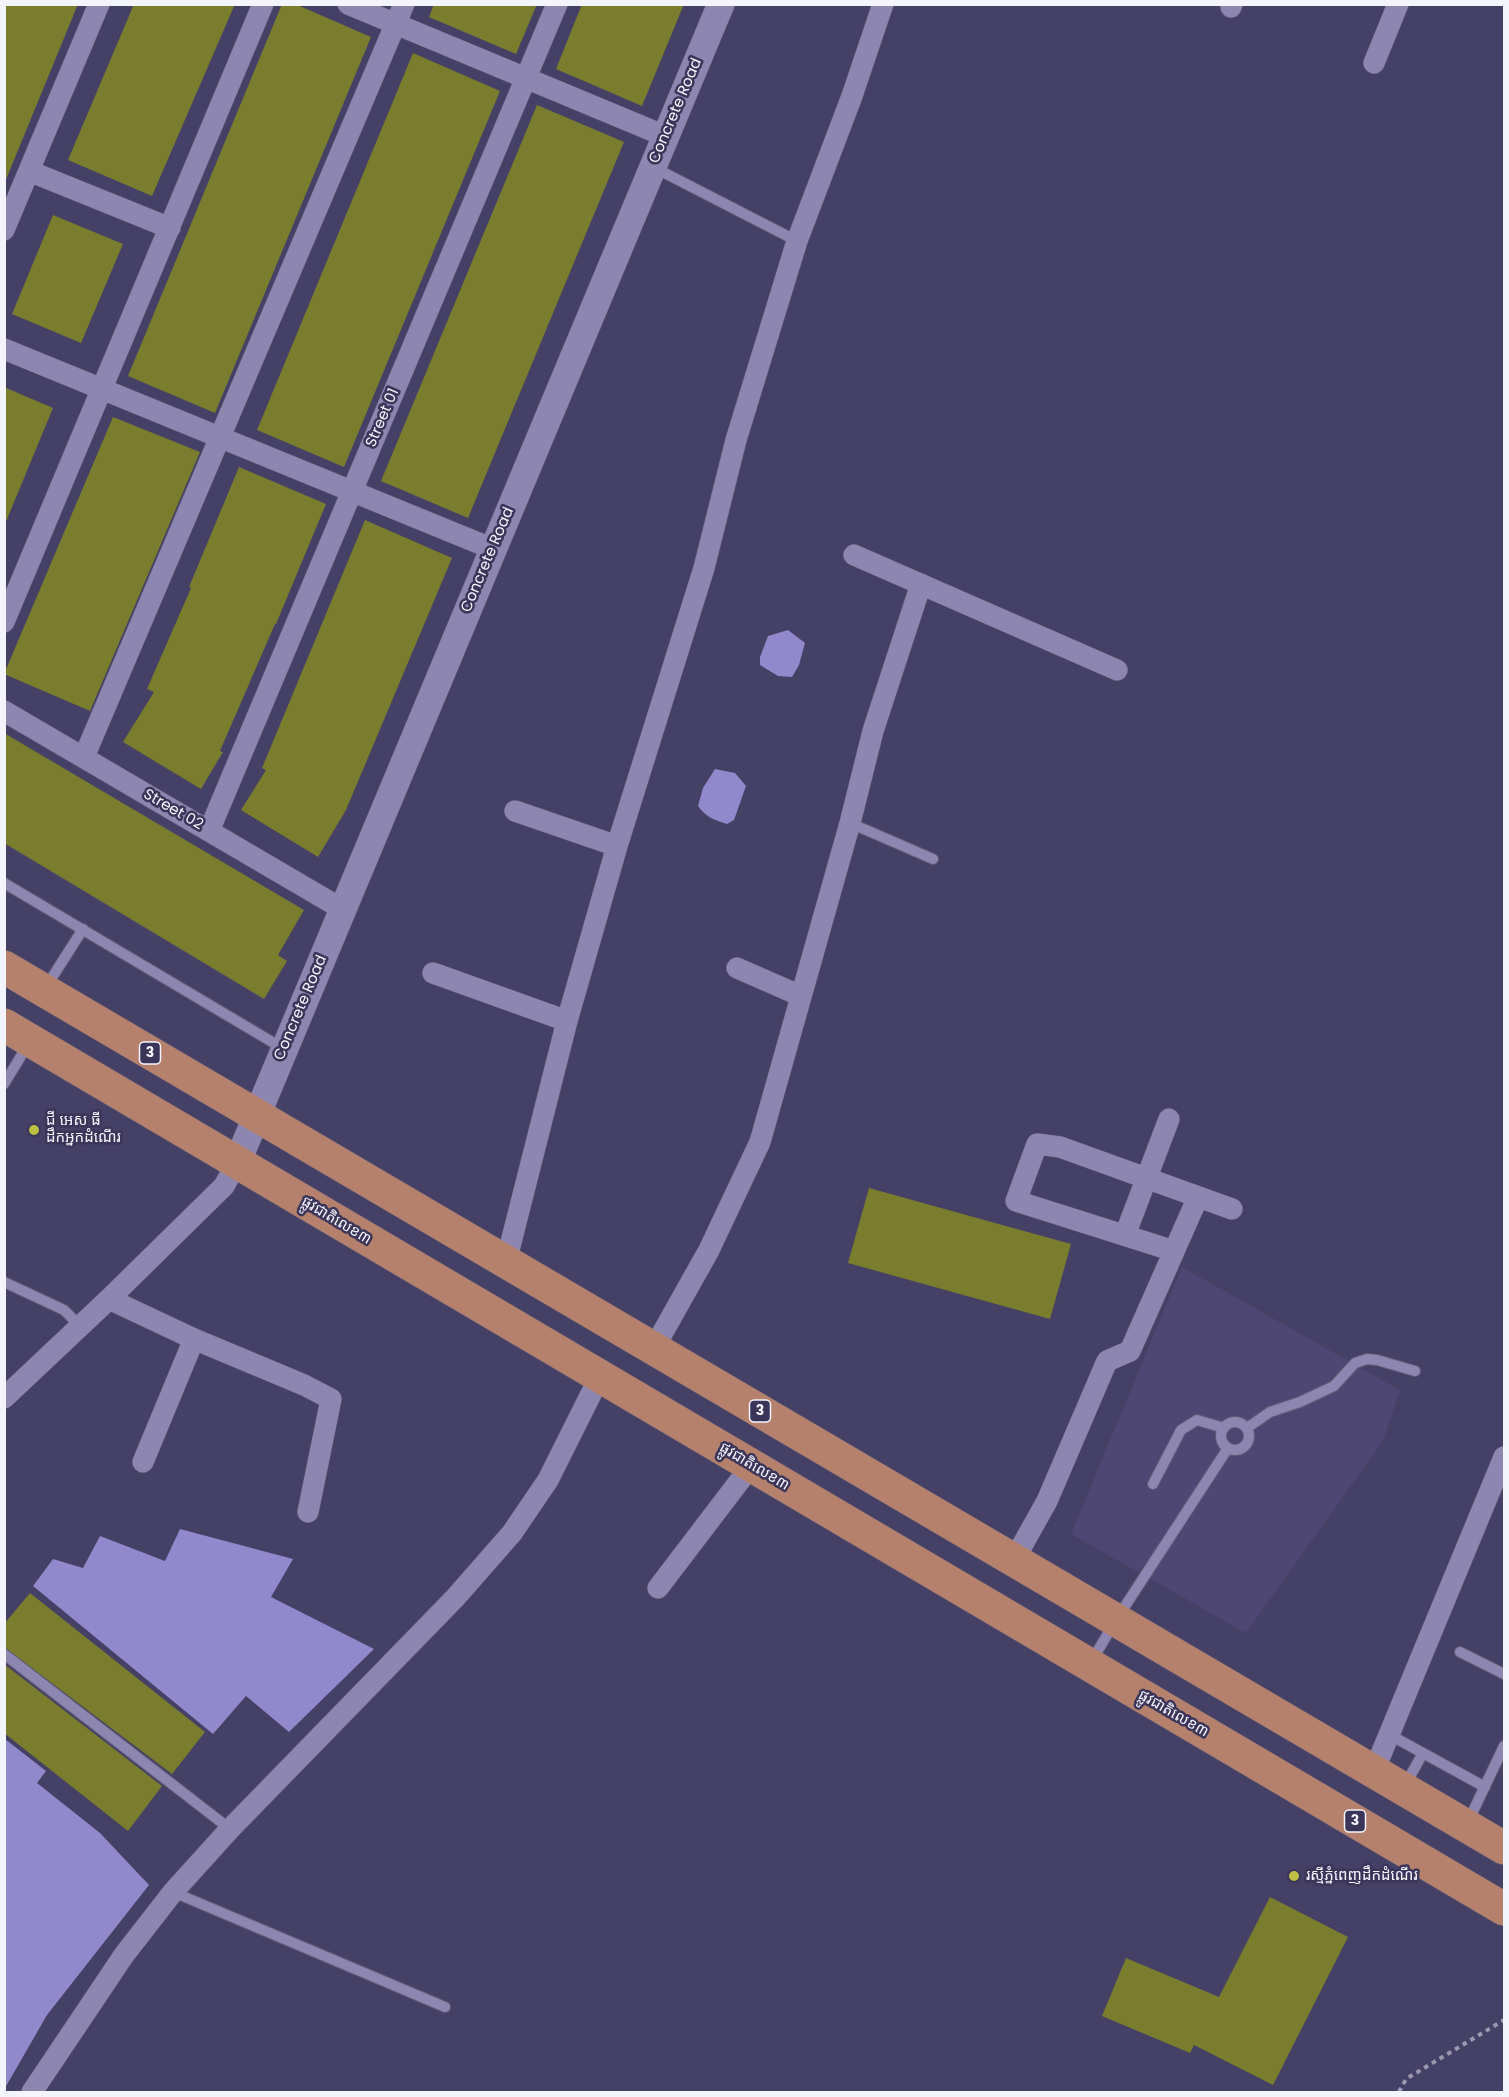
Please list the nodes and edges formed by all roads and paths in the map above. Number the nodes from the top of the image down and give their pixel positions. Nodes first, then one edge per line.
1 (99, 4) edge
2 (263, 4) edge
3 (348, 4) edge
4 (404, 4) edge
5 (557, 4) edge
6 (721, 4) edge
7 (883, 4) edge
8 (1398, 4) edge
9 (395, 24) junction
10 (1374, 63) dead end
11 (526, 79) junction
12 (665, 136) junction
13 (653, 166) junction
14 (29, 171) junction
15 (170, 228) junction
16 (4, 230) edge
17 (797, 241) junction
18 (4, 349) edge
19 (102, 388) junction
20 (220, 437) junction
21 (352, 491) junction
22 (493, 549) junction
23 (854, 555) dead end
24 (921, 584) junction
25 (4, 622) edge
26 (1117, 670) dead end
27 (4, 711) edge
28 (84, 757) junction
29 (515, 811) dead end
30 (850, 824) junction
31 (209, 831) junction
32 (616, 846) junction
33 (933, 859) dead end
34 (4, 883) edge
35 (342, 909) junction
36 (83, 929) junction
37 (4, 967) edge
38 (737, 968) dead end
39 (433, 973) dead end
40 (44, 991) junction
41 (801, 996) junction
42 (567, 1021) junction
43 (17, 1033) edge
44 (284, 1049) junction
45 (4, 1084) edge
46 (256, 1115) junction
47 (1169, 1119) dead end
48 (237, 1162) junction
49 (1147, 1179) junction
50 (1198, 1197) junction
51 (1232, 1209) dead end
52 (1125, 1235) junction
53 (1174, 1251) junction
54 (506, 1262) junction
55 (4, 1282) edge
56 (109, 1299) junction
57 (80, 1326) junction
58 (194, 1340) junction
59 (654, 1348) junction
60 (1415, 1371) dead end
61 (600, 1376) junction
62 (4, 1398) edge
63 (1224, 1428) junction
64 (1248, 1428) junction
65 (1228, 1448) junction
66 (1504, 1457) edge
67 (142, 1462) dead end
68 (751, 1466) junction
69 (1153, 1484) dead end
70 (308, 1512) dead end
71 (1014, 1560) junction
72 (658, 1588) dead end
73 (1116, 1620) junction
74 (1460, 1652) dead end
75 (4, 1654) edge
76 (1089, 1665) junction
77 (1504, 1674) edge
78 (1390, 1735) junction
79 (1504, 1746) edge
80 (1424, 1753) junction
81 (1374, 1771) junction
82 (1485, 1787) junction
83 (1403, 1788) junction
84 (1466, 1825) junction
85 (230, 1829) junction
86 (1504, 1848) edge
87 (173, 1892) junction
88 (1504, 1909) edge
89 (445, 2007) dead end
90 (1504, 2020) edge
91 (32, 2092) edge
92 (1399, 2092) edge

1 - 14 street
2 - 15 street
3 - 9 street
4 - 9 street
5 - 11 street, Street 01
6 - 12 street, Concrete Road
7 - 17 street
8 - 10 street
9 - 11 street
9 - 20 street
11 - 12 street
11 - 21 street, Street 01
12 - 13 street, Concrete Road
13 - 17 lane
13 - 22 street, Concrete Road
14 - 15 street
14 - 16 street
15 - 19 street
17 - 32 street
18 - 19 street
19 - 20 street
19 - 25 street
20 - 21 street
20 - 28 street
21 - 22 street
21 - 31 street, Street 01
22 - 35 street, Concrete Road
23 - 24 street
24 - 26 street
24 - 30 street
27 - 28 street, Street 02
28 - 31 street, Street 02
29 - 32 street
30 - 33 lane
30 - 41 street
31 - 35 street, Street 02
32 - 42 street
34 - 36 lane
35 - 44 street, Concrete Road
36 - 40 lane
36 - 44 lane
37 - 40 highway, 3
38 - 41 street
39 - 42 street
40 - 46 highway, 3
41 - 59 street
42 - 54 street
43 - 45 lane
43 - 48 highway, ផ្លូវជាតិលេខ៣ / 3
44 - 46 street, Concrete Road
46 - 48 street, Concrete Road
46 - 54 highway, 3
47 - 49 street
48 - 56 street
48 - 61 highway, ផ្លូវជាតិលេខ៣ / 3
49 - 50 street
49 - 52 street
49 - 52 street
50 - 51 street
50 - 53 street
52 - 53 street
53 - 71 street
54 - 59 highway, 3
55 - 57 lane
56 - 57 street
56 - 58 street
57 - 62 street
58 - 67 street
58 - 70 street
59 - 71 highway, 3
60 - 64 lane
61 - 68 highway, ផ្លូវជាតិលេខ៣ / 3
61 - 85 street
63 - 64 lane
63 - 65 lane
63 - 69 lane
64 - 65 lane
65 - 73 lane
66 - 78 street
68 - 72 street
68 - 76 highway, ផ្លូវជាតិលេខ៣ / 3
71 - 73 highway, 3
73 - 76 lane
73 - 81 highway, 3
74 - 77 lane
75 - 85 lane
76 - 88 highway, ផ្លូវជាតិលេខ៣ / 3
78 - 80 lane
78 - 81 street
79 - 82 lane
80 - 82 lane
80 - 83 lane
81 - 83 highway, 3
82 - 84 lane
83 - 84 highway, 3
84 - 86 highway, 3
85 - 87 street
87 - 89 lane
87 - 91 street
90 - 92 path

